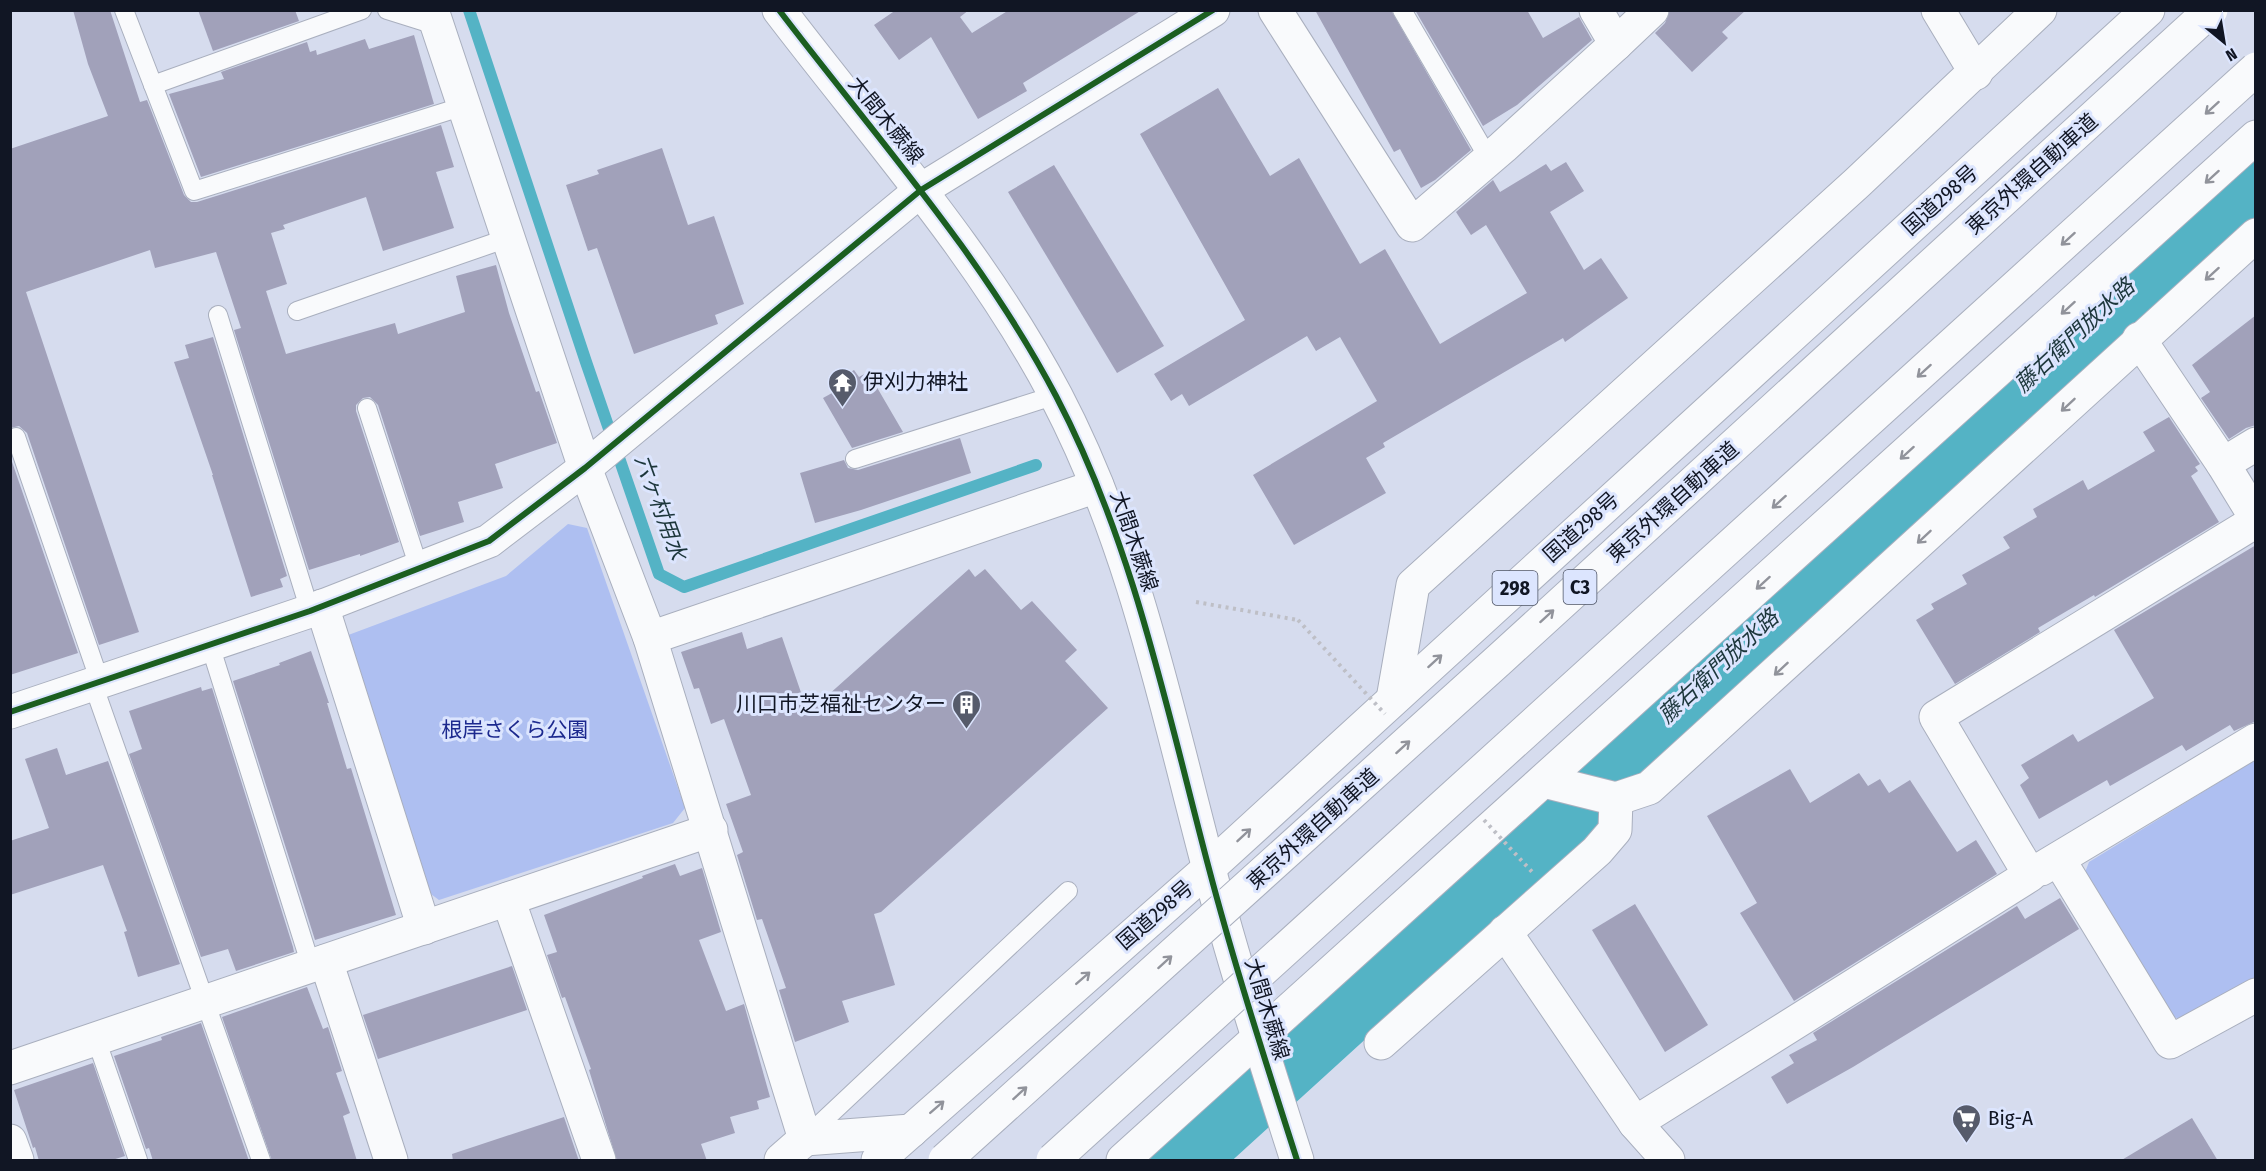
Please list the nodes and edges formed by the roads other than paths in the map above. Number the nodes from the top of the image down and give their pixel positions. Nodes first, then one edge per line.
1 (124, 10) edge
2 (362, 10) edge
3 (387, 10) edge
4 (778, 10) edge
5 (1213, 10) edge
6 (1275, 10) edge
7 (1402, 10) edge
8 (1596, 10) edge
9 (1652, 10) edge
10 (1938, 10) edge
11 (2040, 10) edge
12 (2148, 10) edge
13 (2211, 10) edge
14 (435, 18) edge
15 (1616, 44) junction
16 (2256, 69) edge
17 (1976, 73) junction
18 (153, 85) junction
19 (464, 106) junction
20 (2256, 137) edge
21 (1489, 159) junction
22 (921, 190) junction
23 (2256, 234) edge
24 (508, 238) junction
25 (297, 310) dead end
26 (218, 315) dead end
27 (2139, 339) junction
28 (1056, 395) junction
29 (367, 408) dead end
30 (16, 437) dead end
31 (2256, 444) edge
32 (855, 459) dead end
33 (2223, 464) junction
34 (585, 468) junction
35 (1097, 486) junction
36 (2256, 519) edge
37 (419, 568) junction
38 (316, 608) junction
39 (650, 638) junction
40 (210, 645) junction
41 (96, 683) junction
42 (1393, 699) junction
43 (10, 712) edge
44 (2256, 740) edge
45 (1544, 782) junction
46 (1616, 799) junction
47 (711, 830) junction
48 (2059, 860) junction
49 (1209, 868) junction
50 (2030, 875) junction
51 (1068, 891) dead end
52 (508, 899) junction
53 (424, 927) junction
54 (1505, 932) junction
55 (318, 963) junction
56 (2256, 995) edge
57 (206, 1002) junction
58 (1258, 1038) junction
59 (96, 1039) junction
60 (1381, 1043) dead end
61 (10, 1068) edge
62 (1635, 1123) junction
63 (910, 1131) junction
64 (805, 1139) junction
65 (10, 1141) edge
66 (17, 1161) edge
67 (138, 1161) edge
68 (261, 1161) edge
69 (390, 1161) edge
70 (598, 1161) edge
71 (781, 1161) edge
72 (878, 1161) edge
73 (945, 1161) edge
74 (1053, 1161) edge
75 (1123, 1161) edge
76 (1297, 1161) edge
77 (1668, 1161) edge

1 - 18 lane
2 - 18 lane
3 - 14 lane
4 - 22 main road, 大間木蕨線
5 - 22 main road
6 - 21 main road
7 - 21 lane
8 - 15 main road
9 - 15 main road
10 - 17 main road
11 - 17 main road
42 -> 12 main road, 国道298号 / 298
73 -> 13 main road, 東京外環自動車道 / C3, bridge
14 - 19 main road
15 - 21 main road
16 -> 74 main road, bridge
17 - 42 main road
18 - 19 lane
19 - 24 main road
20 -> 45 main road
22 - 28 main road, 大間木蕨線
22 - 34 main road
23 -> 27 main road
24 - 25 lane
24 - 34 main road
26 - 38 lane
27 - 33 main road
27 -> 46 main road
28 - 32 lane
28 - 35 main road, 大間木蕨線
29 - 37 lane
30 - 41 lane
31 - 33 main road
33 - 36 main road
34 - 37 main road
34 - 39 main road
35 - 39 main road
35 - 49 main road, 大間木蕨線
36 - 50 main road
37 - 38 main road
38 - 40 main road
38 - 53 main road
39 - 47 main road
40 - 41 main road
40 - 55 lane
41 - 43 main road
41 - 57 lane
49 -> 42 main road, 国道298号 / 298
44 - 48 main road
45 - 46 main road
45 - 58 main road
46 - 54 main road
47 - 52 main road
47 - 64 main road
48 - 50 main road
48 - 56 main road
49 - 58 main road, 大間木蕨線
63 -> 49 main road, 国道298号 / 298
50 - 62 main road
51 - 64 lane
52 - 53 main road
52 - 70 main road
53 - 55 main road
54 - 60 main road
54 - 62 main road
55 - 57 main road
55 - 69 main road
57 - 59 main road
57 - 68 lane
58 - 75 main road
58 - 76 main road, 大間木蕨線
59 - 61 main road
59 - 67 lane
62 - 77 main road
63 - 64 main road
63 - 72 main road, 国道298号 / 298
64 - 71 main road
65 - 66 main road

